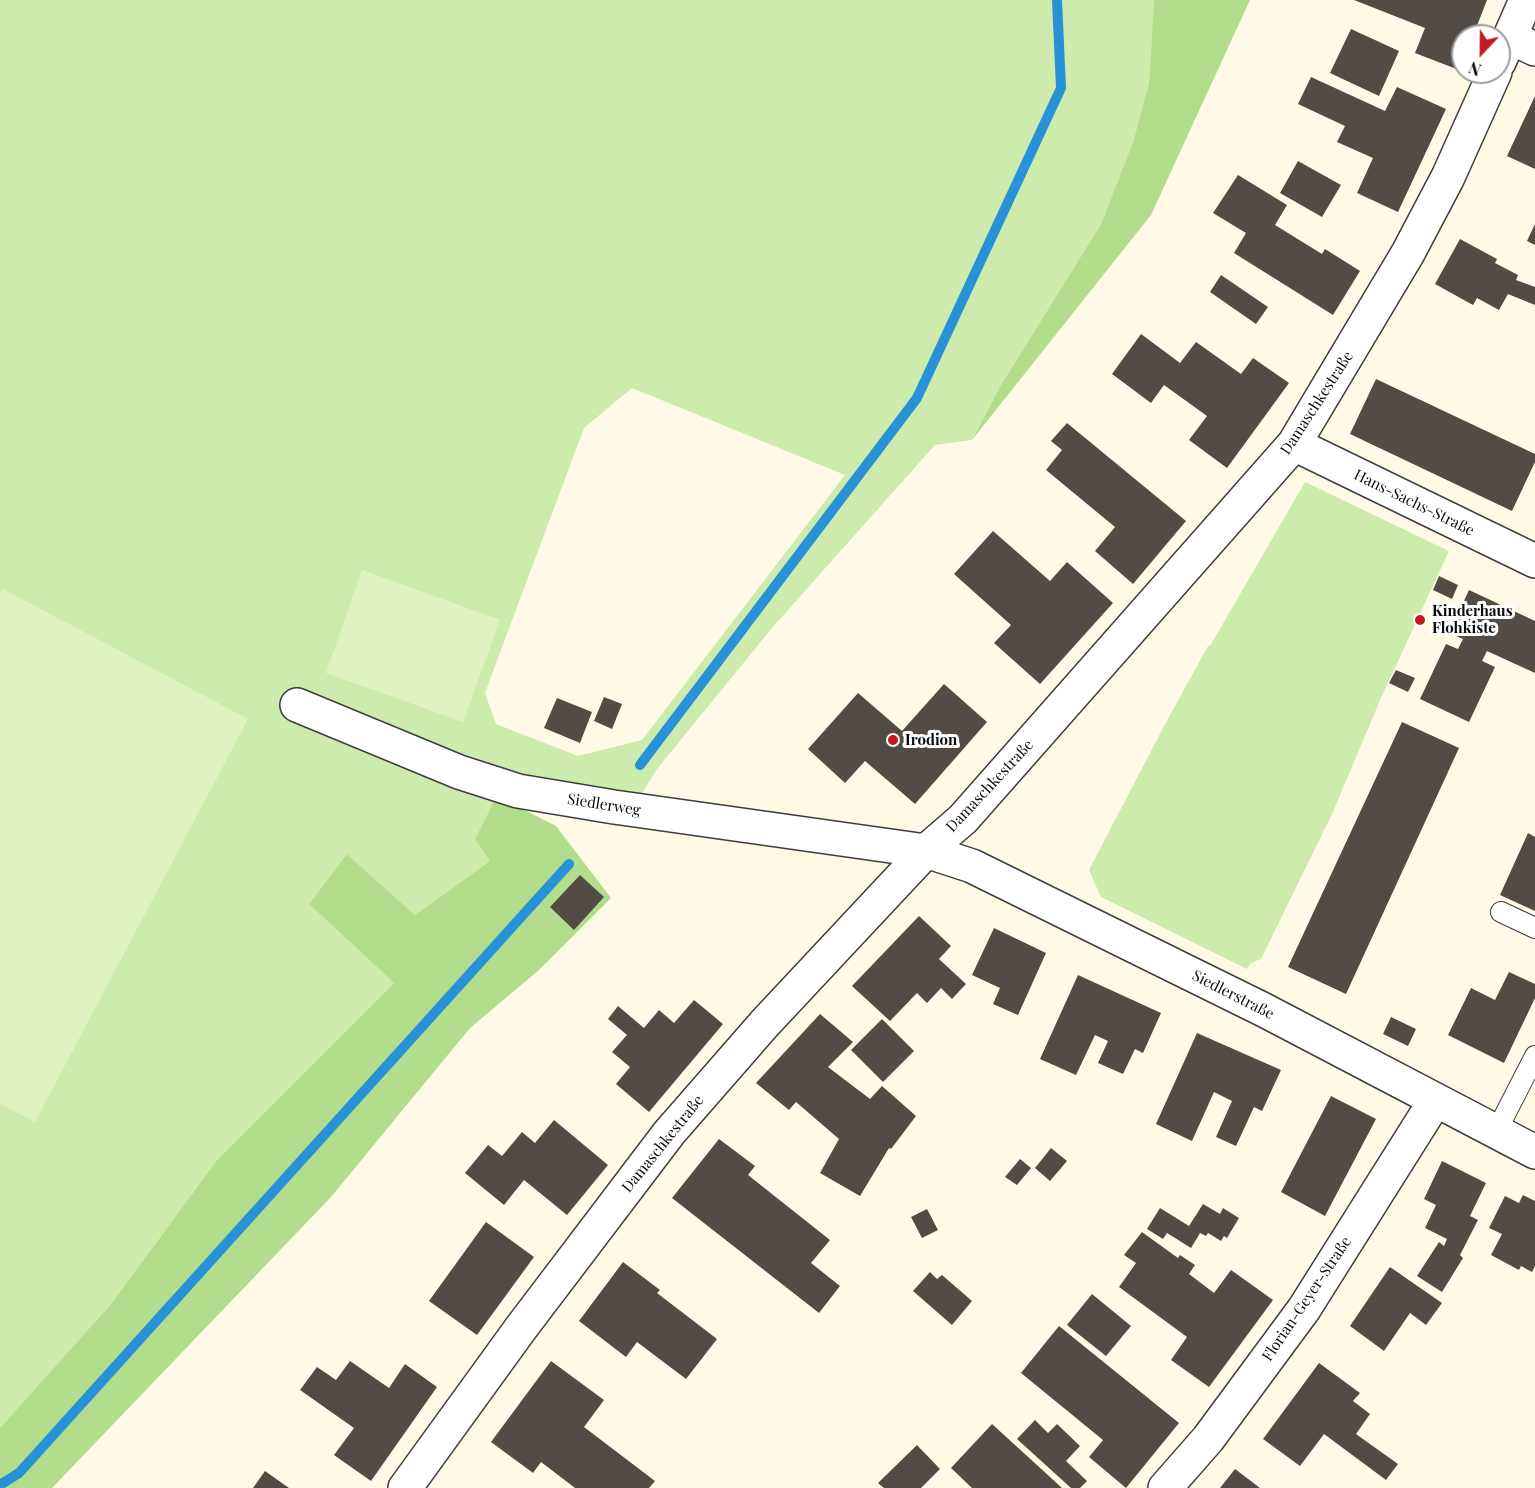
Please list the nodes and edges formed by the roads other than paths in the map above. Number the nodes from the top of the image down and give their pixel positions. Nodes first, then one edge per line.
1 (1526, 0) edge
2 (1515, 50) edge
3 (1490, 84) edge
4 (1294, 444) junction
5 (1535, 561) edge
6 (297, 705) dead end
7 (926, 851) junction
8 (1501, 912) dead end
9 (1535, 928) edge
10 (1535, 1056) edge
11 (1435, 1101) junction
12 (1496, 1132) junction
13 (1535, 1152) edge
14 (405, 1488) edge
15 (1165, 1488) edge

1 - 2 street
3 - 4 street, Damaschkestraße
4 - 5 street, Hans-Sachs-Straße
4 - 7 street, Damaschkestraße
6 - 7 street, Siedlerweg
7 - 11 street, Siedlerstraße
7 - 14 street, Damaschkestraße
8 - 9 lane
10 - 12 lane
11 - 12 street, Siedlerstraße
11 - 15 street, Florian-Geyer-Straße
12 - 13 street, Siedlerstraße

